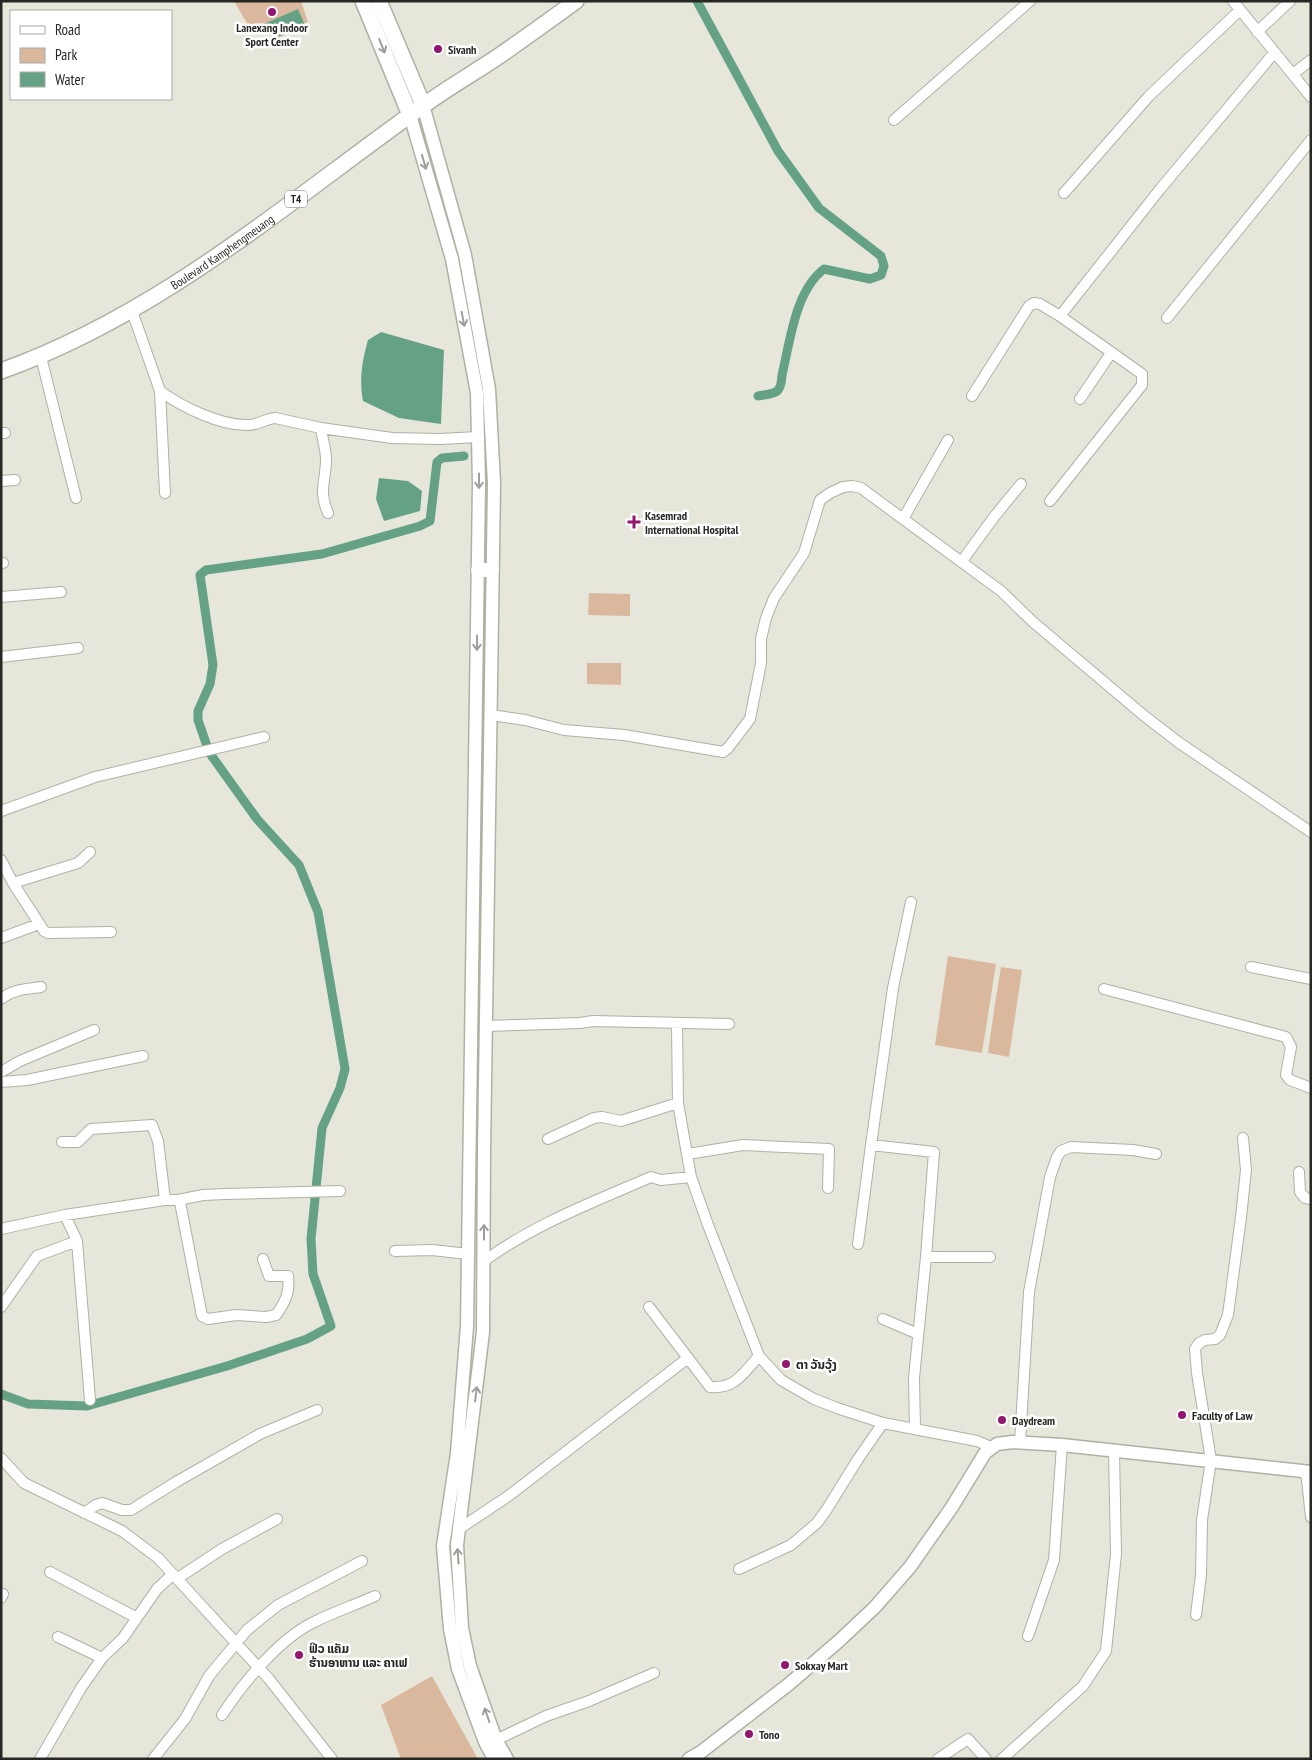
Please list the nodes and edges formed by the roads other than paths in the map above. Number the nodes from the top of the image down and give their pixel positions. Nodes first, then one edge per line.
1 (363, 1) edge
2 (379, 1) edge
3 (576, 1) edge
4 (1030, 1) edge
5 (1233, 1) edge
6 (1290, 1) edge
7 (1240, 10) junction
8 (1257, 32) junction
9 (1274, 53) junction
10 (1311, 60) edge
11 (1292, 74) junction
12 (1311, 97) edge
13 (424, 105) junction
14 (410, 115) junction
15 (894, 120) dead end
16 (1311, 140) edge
17 (1064, 193) dead end
18 (132, 311) junction
19 (1060, 316) junction
20 (1167, 318) dead end
21 (1111, 353) junction
22 (41, 357) junction
23 (1, 371) edge
24 (160, 391) junction
25 (972, 396) dead end
26 (1080, 399) dead end
27 (321, 428) junction
28 (478, 437) junction
29 (948, 440) dead end
30 (15, 480) dead end
31 (1, 481) edge
32 (1021, 484) dead end
33 (166, 492) dead end
34 (76, 498) dead end
35 (1050, 501) dead end
36 (328, 513) dead end
37 (903, 519) junction
38 (962, 561) junction
39 (478, 570) junction
40 (492, 570) junction
41 (61, 592) dead end
42 (1, 597) edge
43 (78, 648) dead end
44 (1, 657) edge
45 (491, 715) junction
46 (264, 737) dead end
47 (1, 811) edge
48 (1311, 832) edge
49 (90, 852) dead end
50 (1, 860) edge
51 (13, 884) junction
52 (911, 902) dead end
53 (39, 924) junction
54 (111, 932) dead end
55 (1, 938) edge
56 (1252, 968) dead end
57 (1311, 979) edge
58 (41, 987) dead end
59 (1104, 989) dead end
60 (1, 999) edge
61 (677, 1023) junction
62 (729, 1024) dead end
63 (486, 1026) junction
64 (94, 1030) dead end
65 (143, 1056) dead end
66 (1, 1072) edge
67 (1, 1082) edge
68 (1311, 1088) edge
69 (678, 1103) junction
70 (1243, 1138) dead end
71 (548, 1139) dead end
72 (62, 1142) dead end
73 (870, 1145) junction
74 (688, 1154) junction
75 (1156, 1154) dead end
76 (1299, 1172) dead end
77 (692, 1177) junction
78 (828, 1188) dead end
79 (340, 1191) dead end
80 (165, 1200) junction
81 (178, 1200) junction
82 (1311, 1200) edge
83 (65, 1215) junction
84 (1, 1229) edge
85 (77, 1241) junction
86 (858, 1244) dead end
87 (395, 1251) dead end
88 (468, 1254) junction
89 (926, 1257) junction
90 (990, 1257) dead end
91 (263, 1259) dead end
92 (484, 1261) junction
93 (1, 1306) edge
94 (649, 1307) dead end
95 (883, 1319) dead end
96 (918, 1334) junction
97 (759, 1356) junction
98 (688, 1358) junction
99 (90, 1400) dead end
100 (317, 1410) dead end
101 (883, 1423) junction
102 (915, 1428) junction
103 (1020, 1442) junction
104 (1062, 1445) junction
105 (992, 1447) junction
106 (1114, 1450) junction
107 (1, 1458) edge
108 (1211, 1460) junction
109 (1309, 1471) edge
110 (84, 1513) junction
111 (1311, 1517) edge
112 (277, 1519) dead end
113 (459, 1529) junction
114 (362, 1562) dead end
115 (739, 1569) dead end
116 (50, 1572) dead end
117 (175, 1576) junction
118 (375, 1596) dead end
119 (1196, 1615) dead end
120 (137, 1618) junction
121 (1028, 1636) dead end
122 (58, 1637) dead end
123 (236, 1642) junction
124 (102, 1658) junction
125 (258, 1668) junction
126 (654, 1673) dead end
127 (222, 1715) dead end
128 (496, 1740) junction
129 (331, 1758) edge
130 (40, 1759) edge
131 (153, 1759) edge
132 (494, 1759) edge
133 (507, 1759) edge
134 (689, 1759) edge
135 (938, 1759) edge
136 (986, 1759) edge
137 (1002, 1759) edge

1 -> 14 main road
2 - 13 main road
3 - 13 main road, Boulevard Kamphengmeuang / T4
4 - 15 street
5 - 7 street
6 - 8 street
7 - 8 street
7 - 17 street
8 - 9 street
9 - 11 street
9 - 19 street
10 - 11 street
11 - 12 street
13 - 14 main road, Boulevard Kamphengmeuang / T4
13 - 40 street
14 - 18 main road, Boulevard Kamphengmeuang / T4
14 -> 28 street
16 - 20 street
18 - 22 main road, Boulevard Kamphengmeuang / T4
18 - 24 street
19 - 21 street
19 - 25 street
21 - 26 street
21 - 35 street
22 - 23 main road, Boulevard Kamphengmeuang / T4
22 - 34 street
24 - 27 street
24 - 33 street
27 - 28 street
27 - 36 street
28 -> 39 street
29 - 37 street
30 - 31 street
32 - 38 street
37 - 38 street
37 - 45 street
38 - 48 street
39 - 40 main road
39 -> 88 street
40 - 45 street
41 - 42 street
43 - 44 street
45 - 63 street
46 - 47 street
49 - 51 street
50 - 51 street
51 - 53 street
52 - 73 street
53 - 54 street
53 - 55 street
56 - 57 street
58 - 60 street
59 - 68 street
61 - 62 street
61 - 63 street
61 - 69 street
92 -> 63 street
64 - 66 street
65 - 67 street
69 - 71 street
69 - 74 street
70 - 108 street
72 - 80 street
73 - 86 street
73 - 89 street
74 - 77 street
74 - 78 street
75 - 103 street
76 - 82 street
77 - 92 street
77 - 97 street
79 - 81 street
80 - 81 street
80 - 83 street
81 - 91 street
83 - 84 street
83 - 85 street
85 - 93 street
85 - 99 street
87 - 88 street
88 - 132 street
89 - 90 street
89 - 96 street
113 -> 92 street
94 - 98 street
95 - 96 street
96 - 102 street
97 - 98 street
97 - 101 street
98 - 113 street
100 - 110 street
101 - 102 street
101 - 115 street
102 - 105 street
103 - 104 street
103 - 105 street
104 - 106 street
104 - 121 street
105 - 134 street
106 - 108 street
106 - 137 street
107 - 110 street
108 - 109 street
108 - 119 street
109 - 111 street
110 - 117 street
112 - 117 street
128 -> 113 street
114 - 123 street
116 - 120 street
117 - 120 street
117 - 123 street
118 - 125 street
120 - 124 street
122 - 124 street
123 - 125 street
123 - 131 street
124 - 130 street
125 - 127 street
125 - 129 street
126 - 128 street
128 - 133 street
135 - 136 street

